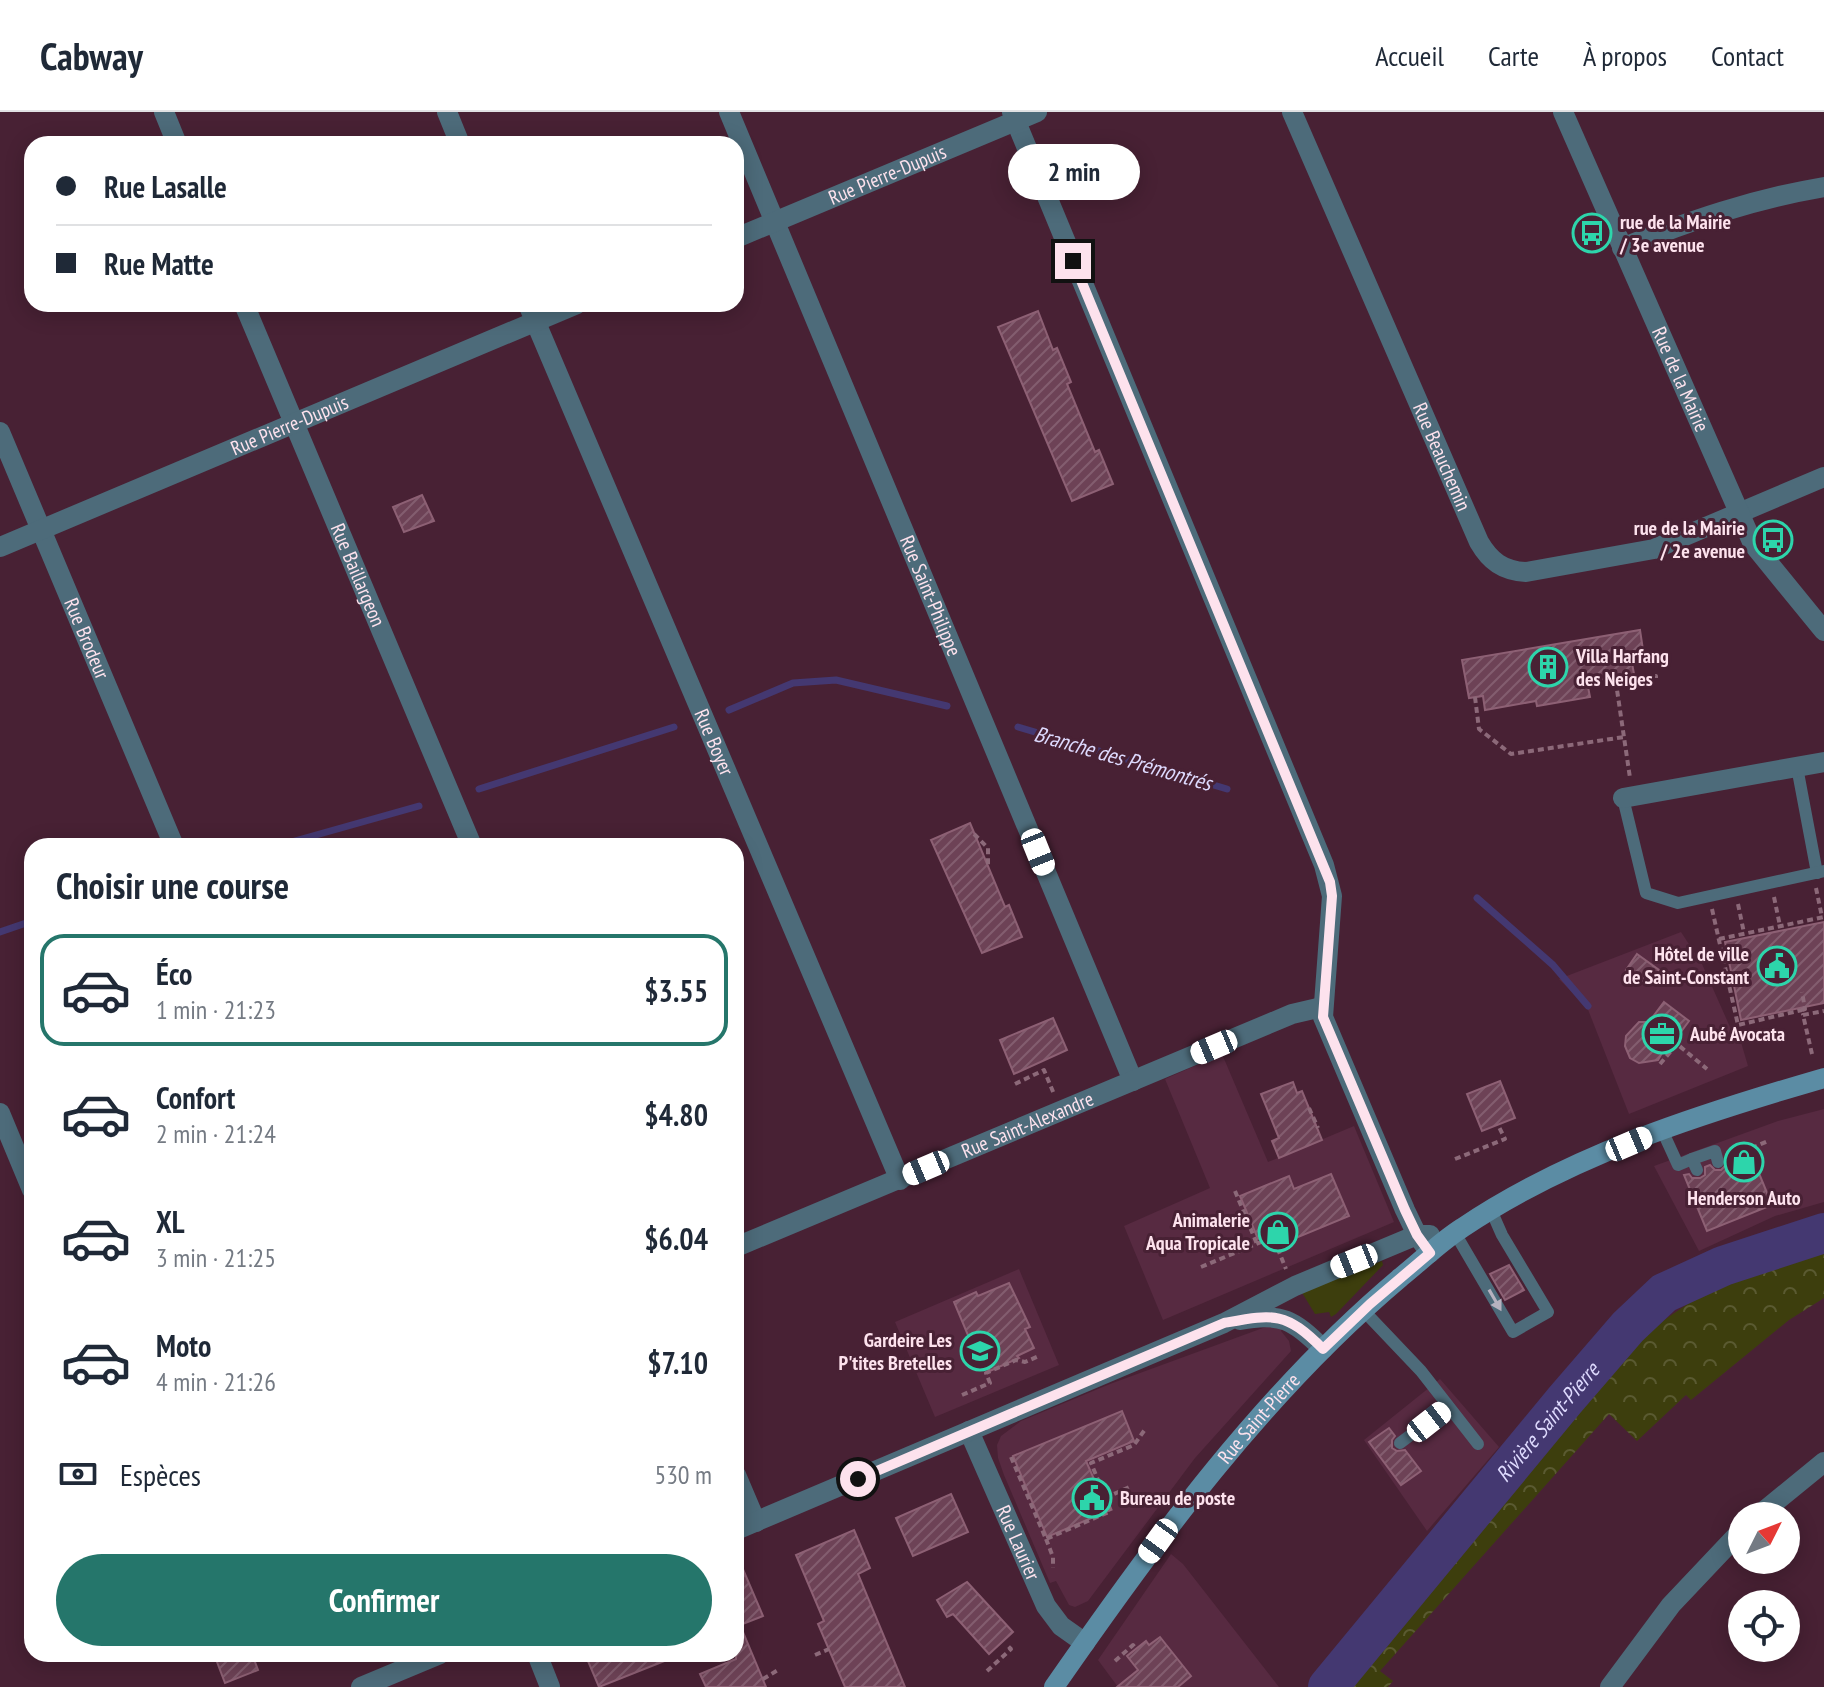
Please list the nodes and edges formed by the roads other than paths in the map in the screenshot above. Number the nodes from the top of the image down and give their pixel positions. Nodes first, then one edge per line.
1 (164, 112) edge
2 (447, 112) edge
3 (729, 112) edge
4 (1037, 112) edge
5 (1292, 112) edge
6 (1563, 112) edge
7 (1014, 116) edge
8 (174, 136) edge
9 (457, 136) edge
10 (739, 136) edge
11 (744, 148) edge
12 (1824, 187) edge
13 (775, 222) junction
14 (744, 235) edge
15 (1622, 248) junction
16 (247, 312) edge
17 (532, 313) edge
18 (294, 423) junction
19 (0, 432) edge
20 (1824, 477) edge
21 (1739, 514) junction
22 (41, 530) junction
23 (0, 547) edge
24 (1824, 631) edge
25 (1824, 762) edge
26 (1797, 767) junction
27 (1628, 797) joint
28 (171, 838) edge
29 (469, 838) edge
30 (1820, 872) edge
31 (1322, 1007) junction
32 (1824, 1078) edge
33 (1133, 1081) junction
34 (0, 1113) edge
35 (1662, 1130) junction
36 (1718, 1162) dead end
37 (24, 1171) edge
38 (900, 1180) junction
39 (1491, 1210) junction
40 (1452, 1234) junction
41 (1417, 1235) junction
42 (744, 1244) edge
43 (1430, 1253) junction
44 (1363, 1310) junction
45 (1224, 1323) junction
46 (1323, 1349) junction
47 (1448, 1407) junction
48 (969, 1431) junction
49 (1400, 1443) dead end
50 (1478, 1444) dead end
51 (1824, 1462) edge
52 (744, 1494) edge
53 (1775, 1502) edge
54 (756, 1522) junction
55 (744, 1527) edge
56 (1728, 1545) edge
57 (1085, 1643) junction
58 (421, 1662) edge
59 (540, 1662) edge
60 (361, 1687) edge
61 (550, 1687) edge
62 (1054, 1687) edge
63 (1610, 1687) edge

1 - 8 street
2 - 9 street
3 - 10 street, Rue Saint-Philippe
4 - 7 street, Rue Pierre-Dupuis
5 - 21 street, Rue Beauchemin
6 - 15 street, Rue de la Mairie
7 - 13 street, Rue Pierre-Dupuis
7 - 31 street
11 - 13 street, Rue Saint-Philippe
12 - 15 street
13 - 14 street, Rue Pierre-Dupuis
13 - 33 street, Rue Saint-Philippe
15 - 21 street, Rue de la Mairie
16 - 18 street, Rue Baillargeon
17 - 18 street, Rue Pierre-Dupuis
17 - 38 street, Rue Boyer
18 - 22 street, Rue Pierre-Dupuis
18 - 29 street, Rue Baillargeon
19 - 22 street, Rue Brodeur
20 - 21 street, Rue Beauchemin
21 - 24 street, Rue de la Mairie
22 - 23 street, Rue Pierre-Dupuis
22 - 28 street, Rue Brodeur
25 - 26 street
26 - 27 street
26 - 30 lane
27 - 30 lane
31 - 33 street, Rue Saint-Alexandre
31 - 41 street
32 - 35 main road, Rue Saint-Pierre
33 - 38 street, Rue Saint-Alexandre
34 - 37 street
35 - 36 lane
35 - 39 main road, Rue Saint-Pierre
38 - 42 street, Rue Saint-Alexandre
39 - 40 main road, Rue Saint-Pierre
40 -> 39 lane
40 - 41 street
40 - 43 main road, Rue Saint-Pierre
41 - 43 street
41 - 45 street
43 - 44 main road, Rue Saint-Pierre
44 - 46 main road, Rue Saint-Pierre
44 - 47 lane
45 - 46 street
45 - 48 street
46 - 57 main road, Rue Saint-Pierre
47 - 49 lane
47 - 50 lane
48 - 54 street
48 - 57 street, Rue Laurier
51 - 53 street
52 - 54 street
54 - 55 street
56 - 63 street
57 - 62 main road, Rue Saint-Pierre
58 - 60 street
59 - 61 street

